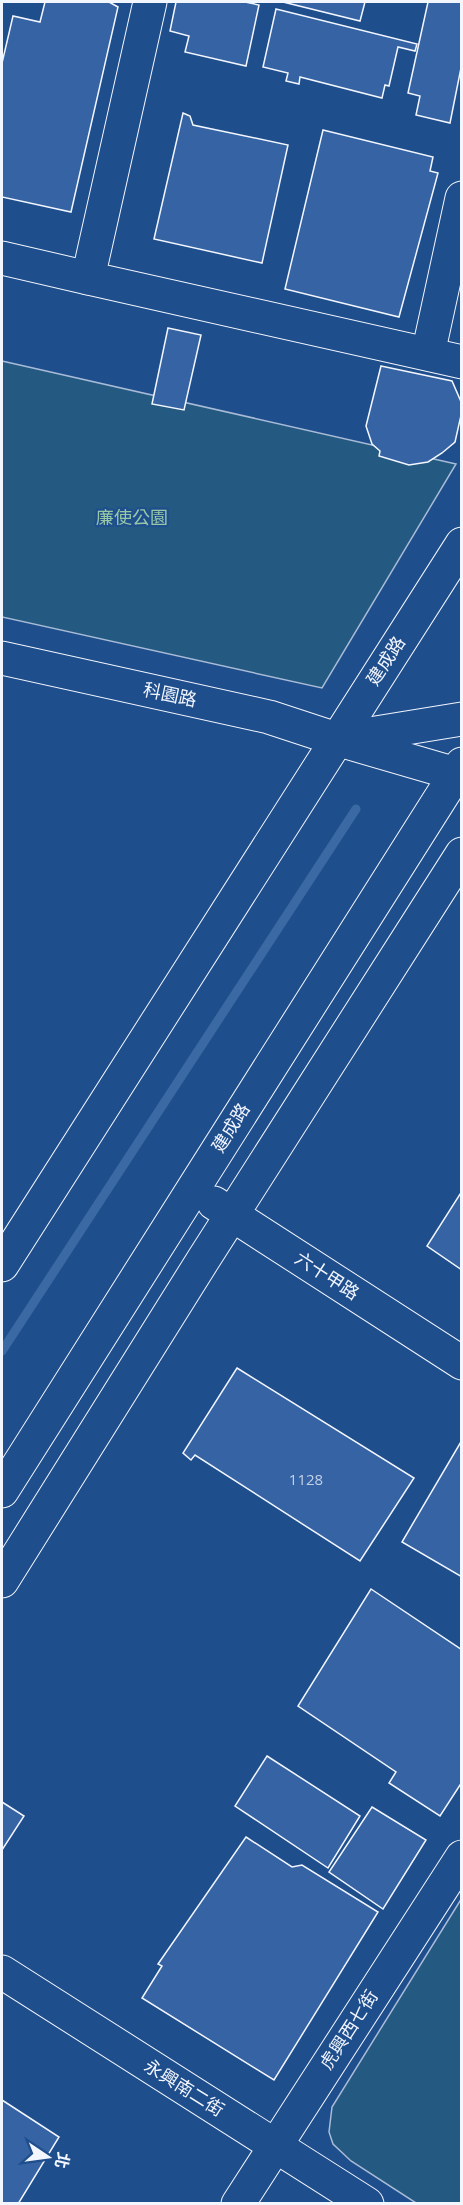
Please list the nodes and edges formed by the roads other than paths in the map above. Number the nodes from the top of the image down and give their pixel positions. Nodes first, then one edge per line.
1 (150, 2) edge
2 (462, 198) edge
3 (2, 258) edge
4 (88, 278) junction
5 (428, 354) junction
6 (462, 362) edge
7 (462, 544) edge
8 (2, 658) edge
9 (462, 719) edge
10 (336, 739) junction
11 (460, 772) edge
12 (462, 854) edge
13 (193, 1188) junction
14 (231, 1215) junction
15 (2, 1265) edge
16 (462, 1363) edge
17 (2, 1491) edge
18 (2, 1581) edge
19 (462, 1857) edge
20 (2, 1972) edge
21 (274, 2145) junction
22 (238, 2204) edge
23 (367, 2204) edge

1 - 4 street
2 - 5 street
3 - 4 street
4 - 5 street
5 - 6 street
7 - 10 street, 建成路
8 - 10 street, 科園路
9 - 10 street, 科園路
10 - 11 street, 科園路
10 - 15 street, 建成路
11 - 13 street, 建成路
12 - 14 street
13 - 14 street, 六十甲路
13 - 17 street, 建成路
14 - 16 street, 六十甲路
14 - 18 street
19 - 21 street, 虎興西七街
20 - 21 street, 永興南二街
21 - 22 street, 虎興西七街
21 - 23 street, 永興南二街

